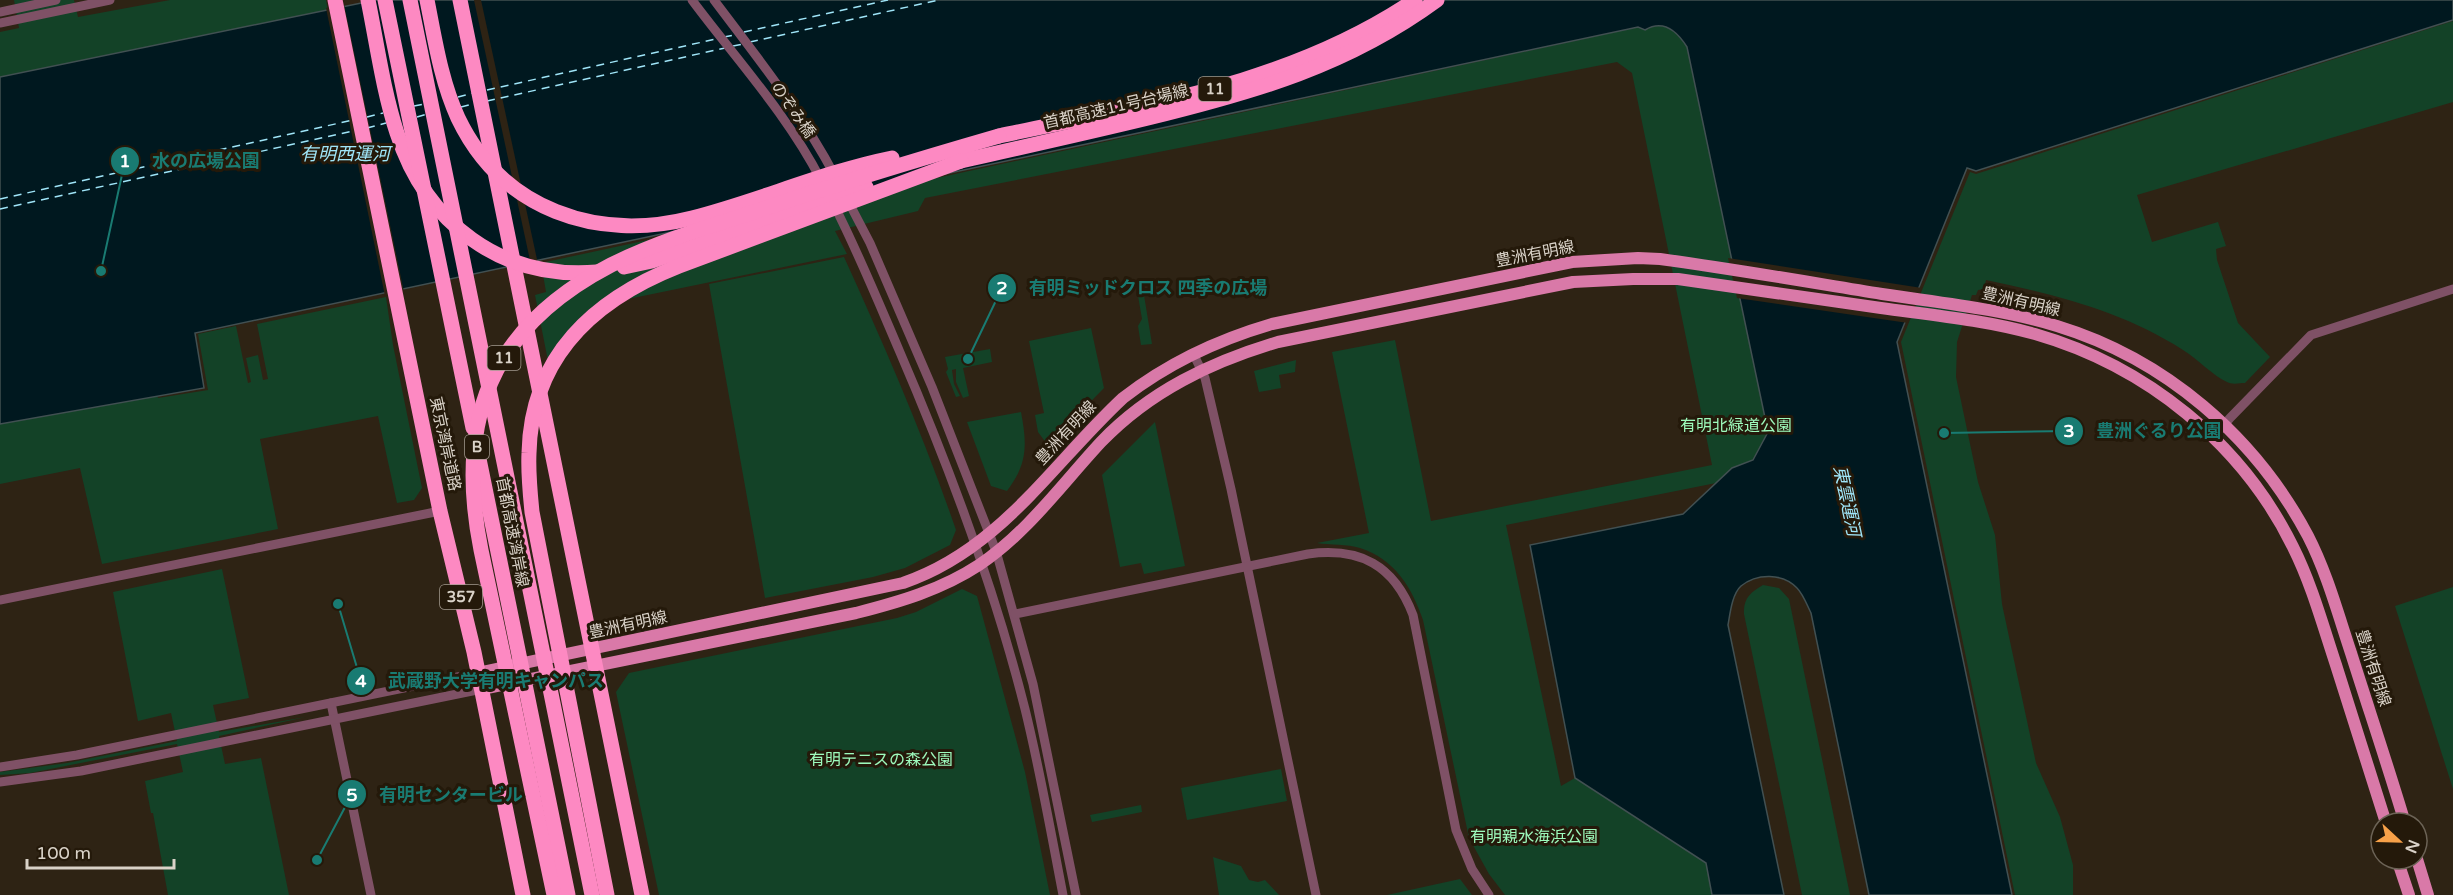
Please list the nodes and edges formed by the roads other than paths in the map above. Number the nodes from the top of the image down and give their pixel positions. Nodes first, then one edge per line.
1 (56, 0) edge
2 (110, 0) edge
3 (335, 0) edge
4 (368, 0) edge
5 (385, 0) edge
6 (410, 0) edge
7 (427, 0) edge
8 (460, 0) edge
9 (692, 0) edge
10 (714, 0) edge
11 (1415, 0) edge
12 (1437, 0) edge
13 (0, 12) edge
14 (0, 22) edge
15 (999, 136) junction
16 (961, 161) junction
17 (1601, 259) junction
18 (1633, 279) junction
19 (2453, 289) edge
20 (1193, 353) junction
21 (1202, 369) junction
22 (2224, 424) junction
23 (2214, 437) junction
24 (440, 511) junction
25 (990, 534) junction
26 (975, 547) junction
27 (996, 551) junction
28 (981, 563) junction
29 (1248, 566) junction
30 (0, 600) edge
31 (1014, 614) junction
32 (593, 658) junction
33 (477, 673) junction
34 (482, 688) junction
35 (331, 703) junction
36 (335, 718) junction
37 (0, 767) edge
38 (0, 782) edge
39 (2382, 811) edge
40 (2402, 811) edge
41 (2401, 871) edge
42 (2421, 871) edge
43 (371, 895) edge
44 (522, 895) edge
45 (554, 895) edge
46 (568, 895) edge
47 (592, 895) edge
48 (607, 895) edge
49 (642, 895) edge
50 (1063, 895) edge
51 (1076, 895) edge
52 (1316, 895) edge
53 (1489, 895) edge
54 (2409, 895) edge
55 (2428, 895) edge

1 - 13 street
2 - 14 street
3 - 24 highway, 東京湾岸道路 / 357
4 - 16 highway, 11, bridge
5 - 46 highway, 首都高速湾岸線 / B, bridge
6 - 47 highway, 首都高速湾岸線 / B, bridge
7 - 15 highway, 11, bridge
8 - 32 highway, bridge
9 - 26 street, のぞみ橋, bridge
10 - 25 street, のぞみ橋, bridge
11 - 15 highway, 首都高速11号台場線 / 11
12 - 16 highway, 首都高速11号台場線 / 11
15 - 45 highway, 11, bridge
16 - 48 highway, 11, bridge
17 - 18 main road
17 - 20 main road, 豊洲有明線
17 - 22 main road, 豊洲有明線
18 - 21 main road, 豊洲有明線
18 - 23 main road, 豊洲有明線
19 - 22 street
20 - 21 street
20 - 25 main road, 豊洲有明線
21 - 27 main road, 豊洲有明線
21 - 29 street
22 - 23 street
22 - 40 main road, 豊洲有明線
23 - 39 main road, 豊洲有明線
24 - 30 street
24 - 33 highway, 東京湾岸道路 / 357
25 - 26 main road, 豊洲有明線
25 - 27 street, のぞみ橋
26 - 28 street, のぞみ橋
26 - 32 main road, 豊洲有明線
27 - 28 main road, 豊洲有明線
27 - 31 street, のぞみ橋
28 - 32 main road, 豊洲有明線
28 - 50 street, のぞみ橋
29 - 31 street
29 - 52 street
29 - 53 street
31 - 51 street, のぞみ橋
32 - 33 main road, 豊洲有明線
32 - 34 main road, 豊洲有明線
32 - 49 highway
33 - 34 highway, 東京湾岸道路 / 357
33 - 35 street
34 - 36 street
34 - 44 highway, 東京湾岸道路 / 357
35 - 36 street
35 - 37 street
36 - 38 street
36 - 43 street
41 - 54 main road
42 - 55 main road

